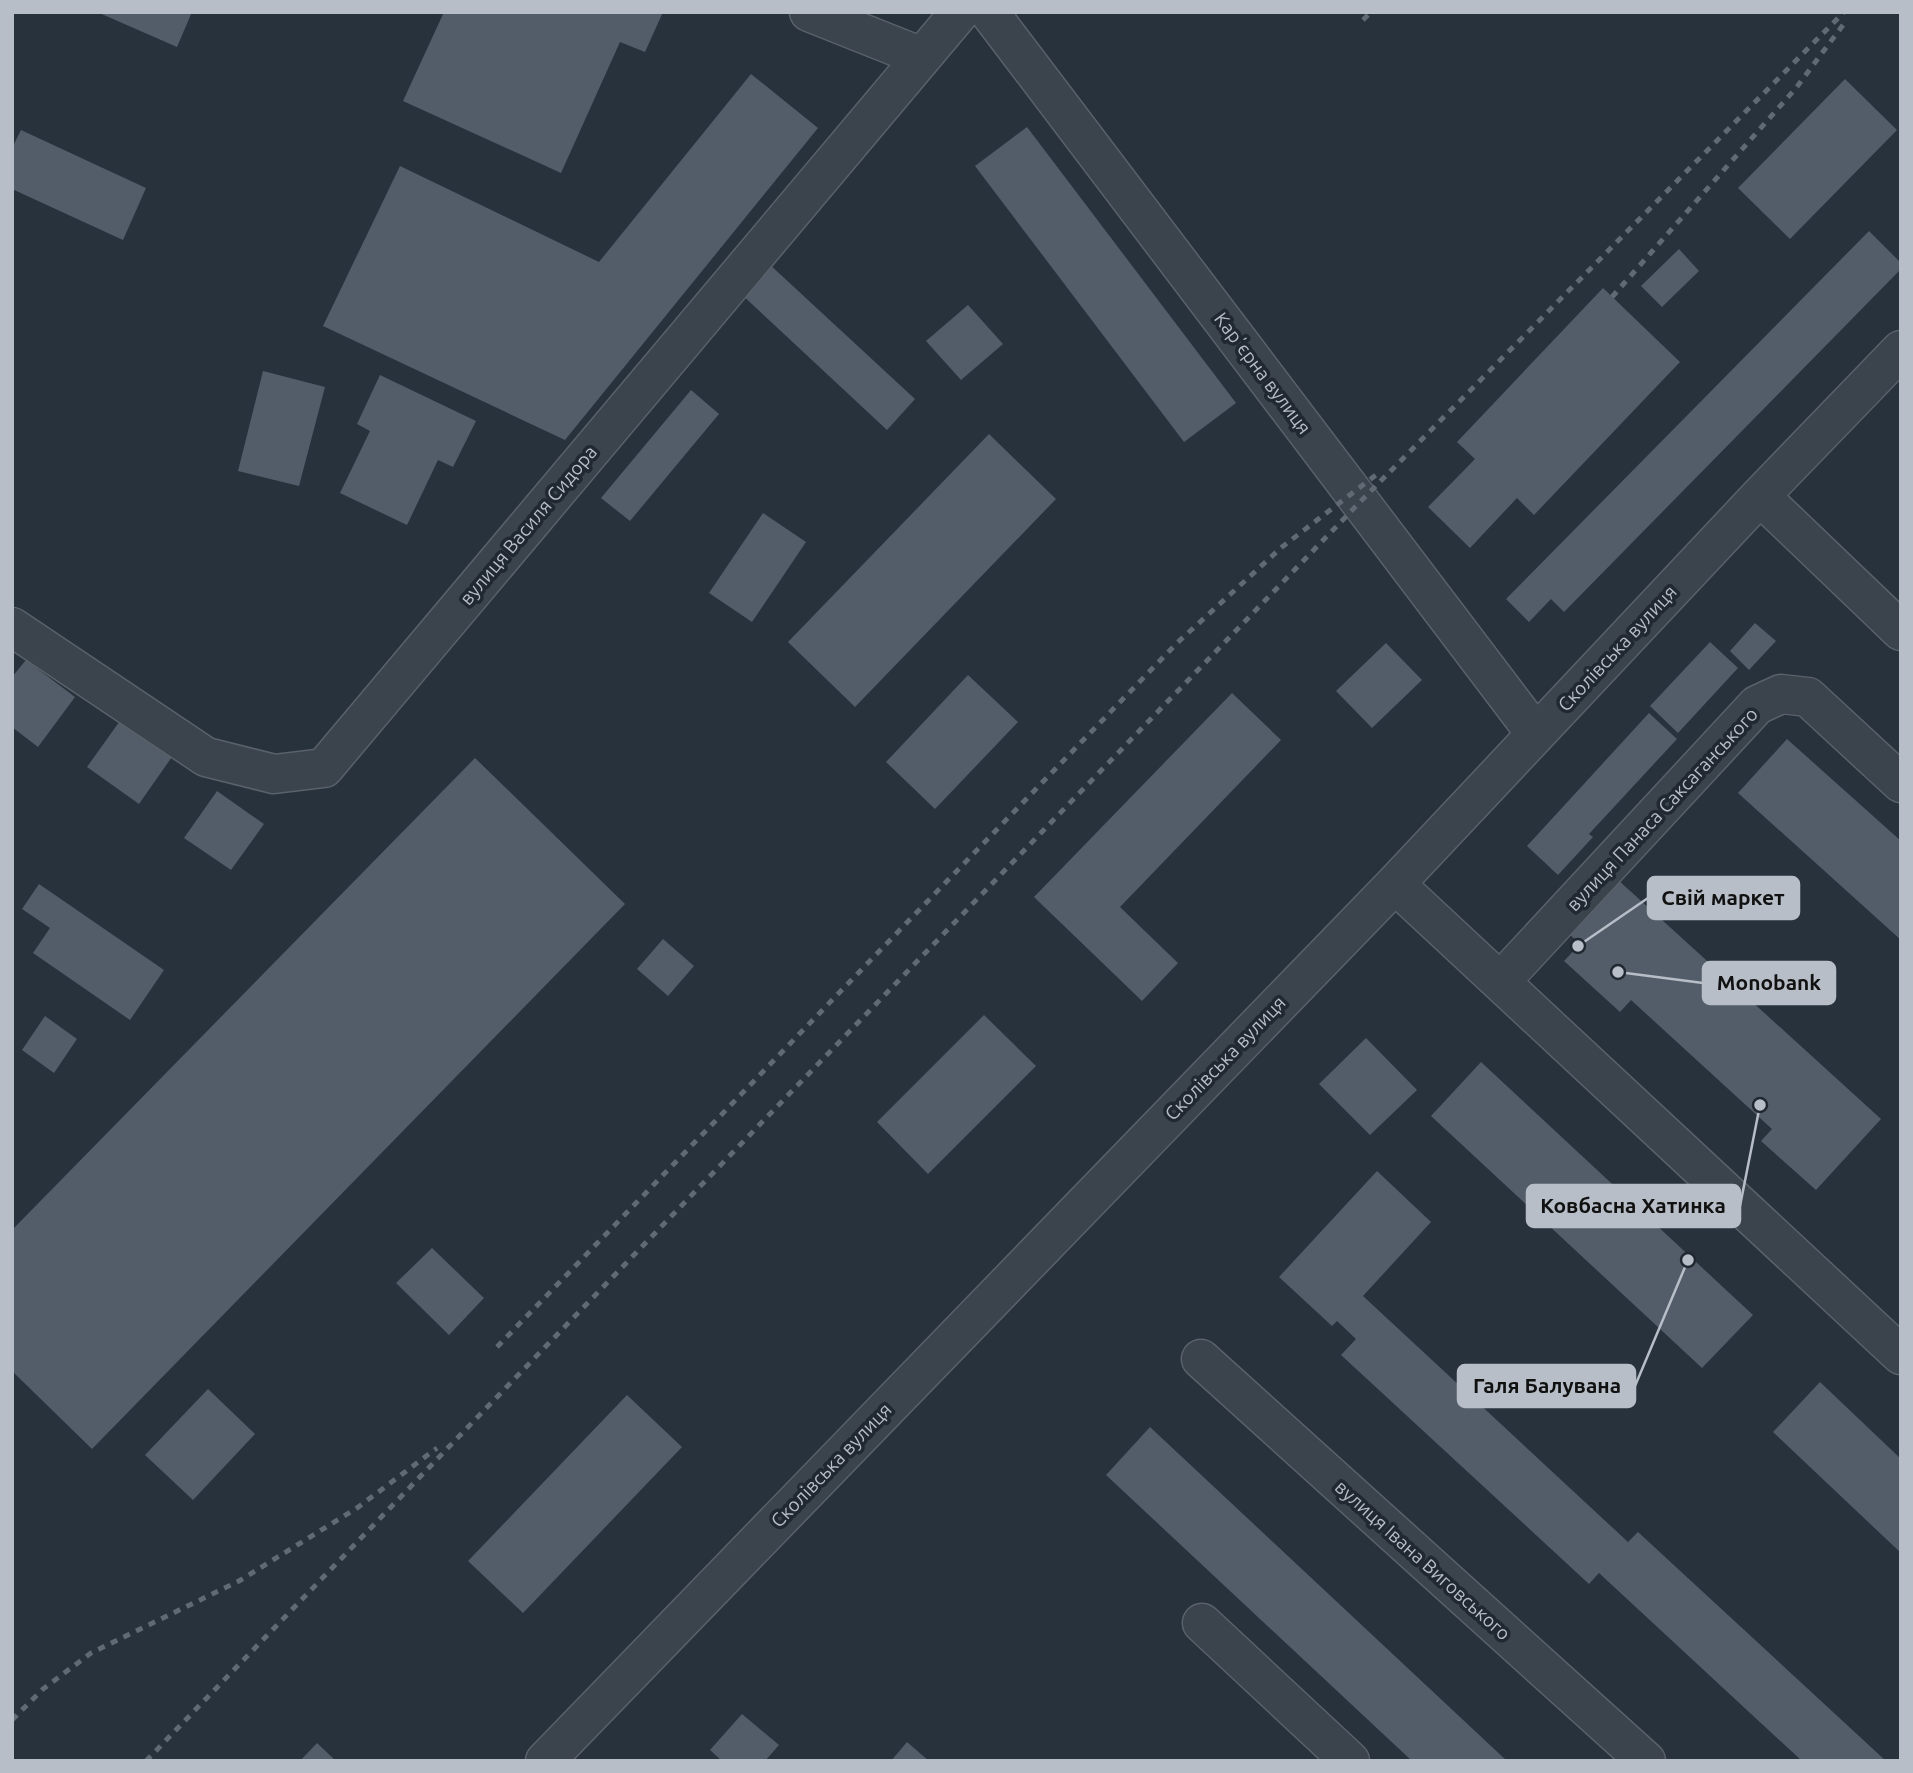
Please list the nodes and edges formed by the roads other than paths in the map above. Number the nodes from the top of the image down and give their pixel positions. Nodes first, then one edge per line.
1 (809, 12) edge
2 (960, 12) edge
3 (989, 12) edge
4 (922, 57) junction
5 (1901, 350) edge
6 (1760, 496) junction
7 (12, 627) edge
8 (1901, 631) edge
9 (1536, 734) junction
10 (1901, 783) edge
11 (1395, 884) junction
12 (1501, 981) junction
13 (1901, 1355) edge
14 (1200, 1359) dead end
15 (1202, 1623) dead end
16 (545, 1761) edge
17 (1350, 1761) edge
18 (1646, 1761) edge

1 - 4 street
2 - 4 street, вулиця Василя Сидора
3 - 9 street, Карʼєрна вулиця
4 - 7 street, вулиця Василя Сидора
5 - 6 street, Сколівська вулиця
6 - 8 street
6 - 9 street, Сколівська вулиця
9 - 11 street, Сколівська вулиця
10 - 12 street, вулиця Панаса Саксаганського
11 - 12 street
11 - 16 street, Сколівська вулиця
12 - 13 street
14 - 18 street, вулиця Івана Виговського
15 - 17 street

